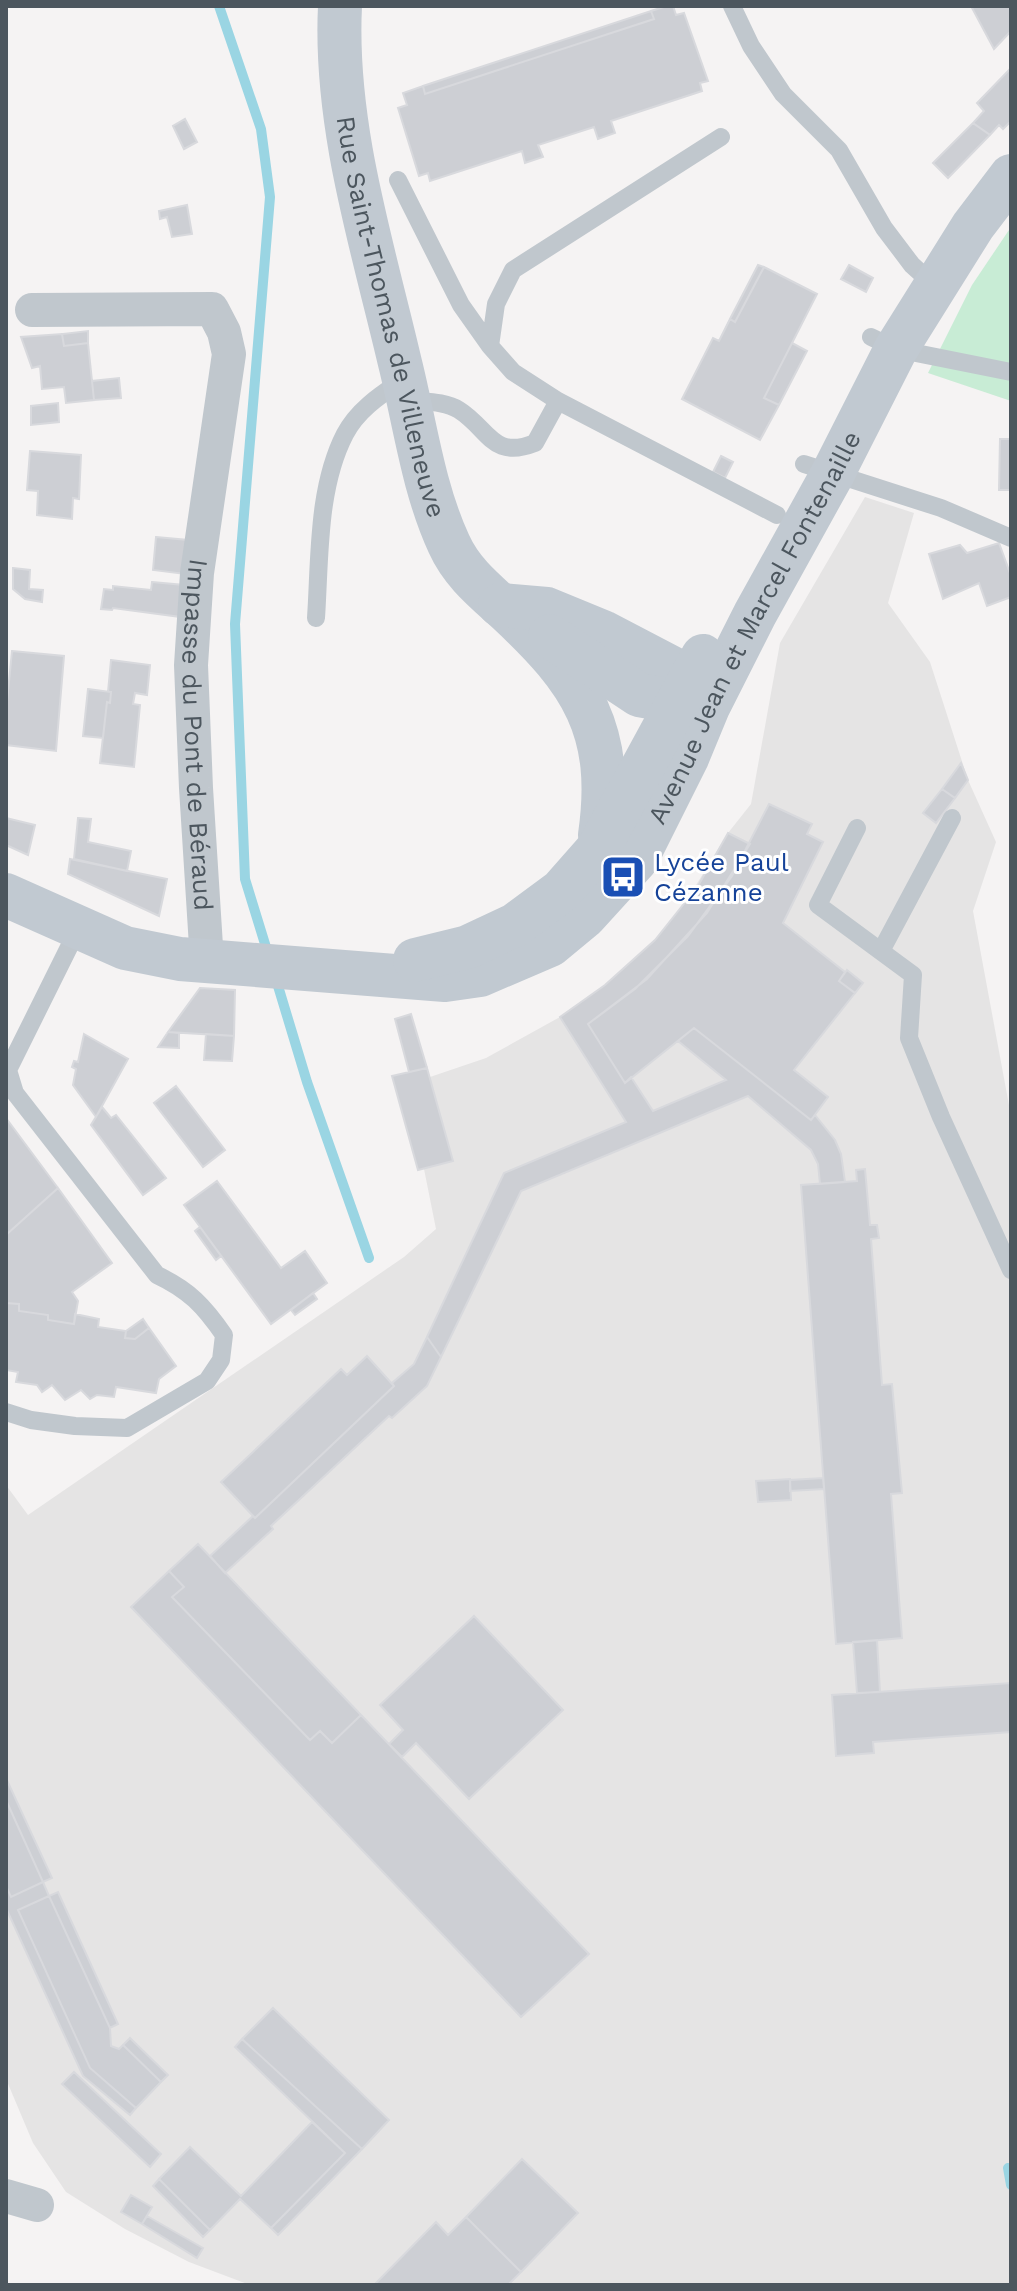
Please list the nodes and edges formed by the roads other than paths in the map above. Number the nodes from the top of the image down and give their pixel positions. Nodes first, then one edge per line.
1 (340, 6) edge
2 (732, 6) edge
3 (721, 137) dead end
4 (1011, 148) edge
5 (1011, 176) edge
6 (398, 180) dead end
7 (923, 275) junction
8 (32, 310) dead end
9 (884, 343) junction
10 (490, 346) junction
11 (1011, 372) edge
12 (406, 389) junction
13 (558, 401) junction
14 (818, 470) junction
15 (777, 515) junction
16 (1011, 538) edge
17 (500, 605) junction
18 (316, 618) dead end
19 (693, 696) junction
20 (952, 818) dead end
21 (857, 828) dead end
22 (598, 849) junction
23 (6, 895) edge
24 (79, 927) junction
25 (881, 951) junction
26 (214, 962) junction
27 (321, 970) junction
28 (1011, 1270) edge
29 (6, 1412) edge

1 - 12 main road, Rue Saint-Thomas de Villeneuve
2 - 7 lane
3 - 10 lane
4 - 7 main road, Avenue Jean et Marcel Fontenaille
5 - 7 main road, Avenue Jean et Marcel Fontenaille
6 - 10 lane
7 - 9 main road, Avenue Jean et Marcel Fontenaille
8 - 26 street, Impasse du Pont de Béraud
9 - 11 lane
9 - 14 main road, Avenue Jean et Marcel Fontenaille
10 - 13 lane
12 - 13 lane
12 - 17 main road, Rue Saint-Thomas de Villeneuve
12 - 18 lane
13 - 15 lane
14 - 15 main road, Avenue Jean et Marcel Fontenaille
14 - 16 lane
14 - 19 main road, Avenue Jean et Marcel Fontenaille
15 - 19 main road, Avenue Jean et Marcel Fontenaille
17 - 19 main road, Rue Saint-Thomas de Villeneuve
17 - 22 main road, Rue Saint-Thomas de Villeneuve
19 - 22 main road, Avenue Jean et Marcel Fontenaille
19 - 27 main road, Avenue Jean et Marcel Fontenaille
20 - 25 lane
21 - 25 lane
22 - 27 main road, Avenue Jean et Marcel Fontenaille
23 - 24 main road, Avenue Jean et Marcel Fontenaille
24 - 26 main road, Avenue Jean et Marcel Fontenaille
24 - 29 lane
25 - 28 lane
26 - 27 main road, Avenue Jean et Marcel Fontenaille

